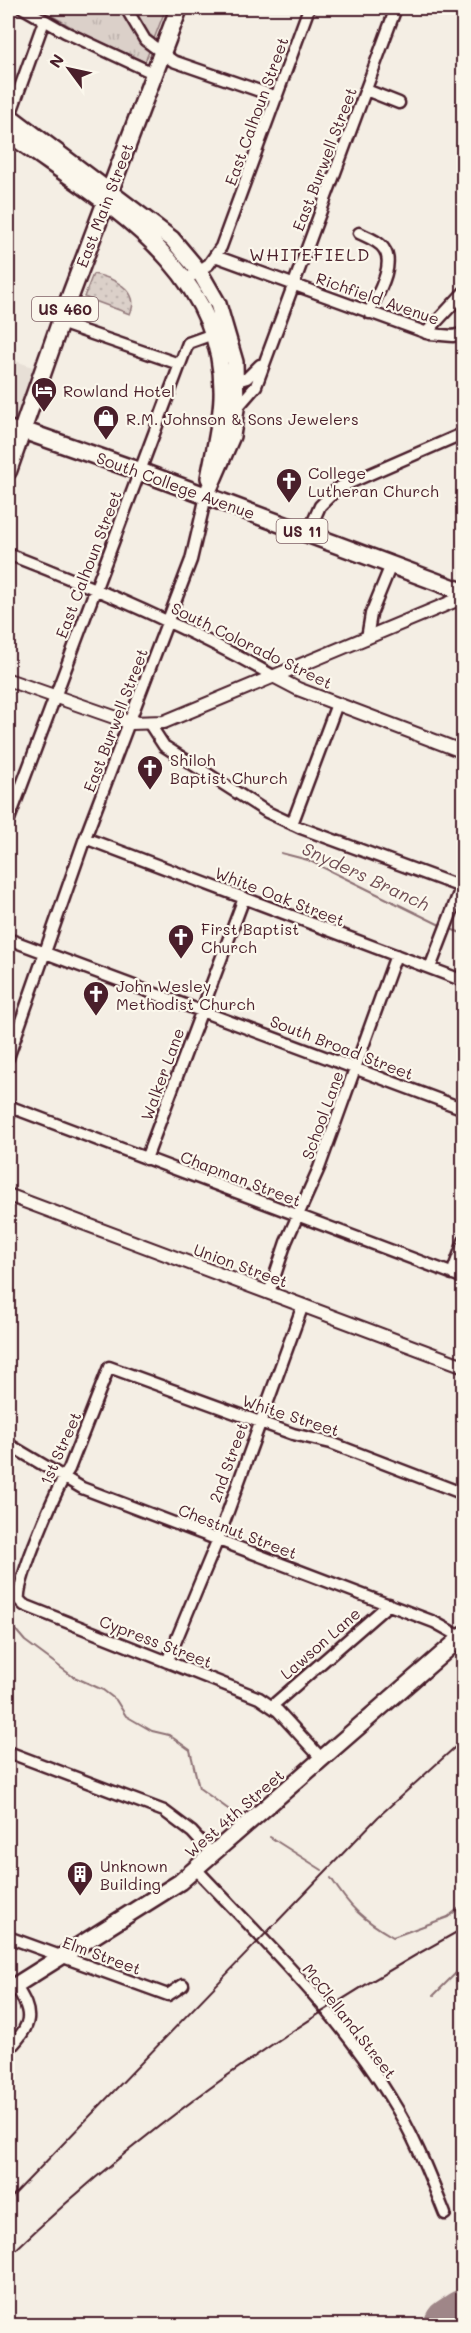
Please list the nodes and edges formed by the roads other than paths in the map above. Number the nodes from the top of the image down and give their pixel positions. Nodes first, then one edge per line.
1 (23, 8) edge
2 (126, 8) edge
3 (179, 8) edge
4 (309, 8) edge
5 (396, 8) edge
6 (44, 21) junction
7 (162, 53) junction
8 (155, 74) junction
9 (366, 90) junction
10 (277, 98) junction
11 (399, 103) dead end
12 (8, 117) edge
13 (8, 133) edge
14 (107, 197) junction
15 (359, 233) dead end
16 (215, 256) junction
17 (193, 275) junction
18 (292, 284) junction
19 (464, 292) edge
20 (369, 313) junction
21 (60, 323) junction
22 (426, 333) junction
23 (464, 333) edge
24 (213, 334) junction
25 (266, 354) junction
26 (180, 364) junction
27 (237, 381) junction
28 (236, 409) junction
29 (15, 428) edge
30 (464, 433) edge
31 (8, 471) edge
32 (140, 471) junction
33 (206, 496) junction
34 (308, 534) junction
35 (8, 554) edge
36 (391, 565) junction
37 (95, 589) junction
38 (464, 592) edge
39 (464, 597) edge
40 (169, 623) junction
41 (366, 638) junction
42 (276, 677) junction
43 (8, 680) edge
44 (55, 697) junction
45 (337, 704) junction
46 (131, 723) junction
47 (149, 723) junction
48 (464, 752) edge
49 (8, 822) edge
50 (292, 824) junction
51 (86, 838) junction
52 (463, 885) edge
53 (244, 898) junction
54 (8, 939) edge
55 (44, 952) junction
56 (396, 955) junction
57 (430, 968) junction
58 (464, 981) edge
59 (202, 1010) junction
60 (8, 1058) edge
61 (355, 1068) junction
62 (8, 1106) edge
63 (464, 1108) edge
64 (146, 1159) junction
65 (8, 1195) edge
66 (299, 1216) junction
67 (464, 1241) edge
68 (452, 1274) junction
69 (464, 1278) edge
70 (269, 1293) junction
71 (303, 1305) junction
72 (464, 1366) edge
73 (110, 1367) joint
74 (259, 1421) junction
75 (8, 1444) edge
76 (63, 1478) junction
77 (464, 1494) edge
78 (218, 1539) junction
79 (37, 1541) joint
80 (389, 1604) junction
81 (462, 1636) edge
82 (167, 1662) junction
83 (272, 1706) junction
84 (8, 1752) edge
85 (322, 1759) junction
86 (213, 1855) junction
87 (196, 1869) junction
88 (8, 1937) edge
89 (60, 1956) junction
90 (183, 1985) dead end
91 (11, 1987) edge
92 (8, 2050) edge
93 (445, 2214) dead end

1 - 6 street
2 - 7 street
3 - 7 main road, East Main Street / US 460
4 - 10 street, East Calhoun Street
5 - 9 street, East Burwell Street
6 - 8 street
6 - 12 street
7 - 8 main road, East Main Street / US 460
7 - 10 street
8 - 14 main road, East Main Street / US 460
9 - 11 street
9 - 18 street, East Burwell Street
10 - 16 street, East Calhoun Street
12 - 14 main road
13 - 14 main road
14 - 17 main road
14 - 21 main road, East Main Street / US 460
15 - 20 street
16 - 17 street, East Calhoun Street
16 - 18 street, Richfield Avenue
17 - 24 main road
17 - 27 main road
18 - 20 street, Richfield Avenue
18 - 25 street, East Burwell Street
19 - 22 street
20 - 22 street, Richfield Avenue
21 - 26 street
21 - 29 main road, East Main Street / US 460
22 - 23 street, Richfield Avenue
24 - 26 street, East Calhoun Street
24 - 33 main road
25 - 27 street, East Burwell Street
25 - 28 street, East Burwell Street
26 - 32 street, East Calhoun Street
27 - 28 main road
28 - 33 main road
29 - 31 main road, East Main Street
29 - 32 main road, South College Avenue / US 11
30 - 34 street
32 - 33 main road, South College Avenue / US 11
32 - 37 street, East Calhoun Street
33 - 34 main road, South College Avenue / US 11
33 - 40 street, East Burwell Street
34 - 36 main road, South College Avenue / US 11
35 - 37 street, South Colorado Street
36 - 38 main road, South College Avenue / US 11
36 - 41 street
37 - 40 street, South Colorado Street
37 - 44 street, East Calhoun Street
39 - 41 street
40 - 42 street, South Colorado Street
40 - 46 street, East Burwell Street
41 - 42 street
42 - 45 street, South Colorado Street
42 - 47 street
43 - 44 street
44 - 46 street
44 - 49 street, East Calhoun Street
45 - 48 street, South Colorado Street
45 - 50 street
46 - 47 street
46 - 51 street, East Burwell Street
47 - 50 street
50 - 52 street
51 - 53 street, White Oak Street
51 - 55 street, East Burwell Street
52 - 57 street
53 - 56 street, White Oak Street
53 - 59 street, Walker Lane
54 - 55 street, South Broad Street
55 - 59 street, South Broad Street
55 - 60 street, East Burwell Street
56 - 57 street, White Oak Street
56 - 61 street, School Lane
57 - 58 street, White Oak Street
59 - 61 street, South Broad Street
59 - 64 street, Walker Lane
61 - 63 street, South Broad Street
61 - 66 street, School Lane
62 - 64 street, Chapman Street
64 - 66 street, Chapman Street
65 - 70 street, Union Street
66 - 68 street, Chapman Street
66 - 70 street, School Lane
67 - 68 street
68 - 69 street, Chapman Street
70 - 71 street, Union Street
71 - 72 street, Union Street
71 - 74 street, 2nd Street
73 - 74 street, White Street
73 - 76 street, 1st Street
74 - 77 street, White Street
74 - 78 street, 2nd Street
75 - 76 street, Chestnut Street
76 - 78 street, Chestnut Street
76 - 79 street, 1st Street
78 - 80 street, Chestnut Street
78 - 82 street, 2nd Street
79 - 82 street, Cypress Street
80 - 81 street, Chestnut Street
80 - 83 street, Lawson Lane
81 - 85 main road, West 4th Street
82 - 83 street, Cypress Street
83 - 85 street, Cypress Street
84 - 86 street
85 - 86 main road, West 4th Street
86 - 87 main road, West 4th Street
87 - 89 main road, West 4th Street
87 - 93 street, McClelland Street
88 - 89 street, Elm Street
89 - 90 street, Elm Street
89 - 91 main road, West 4th Street
91 - 92 street

